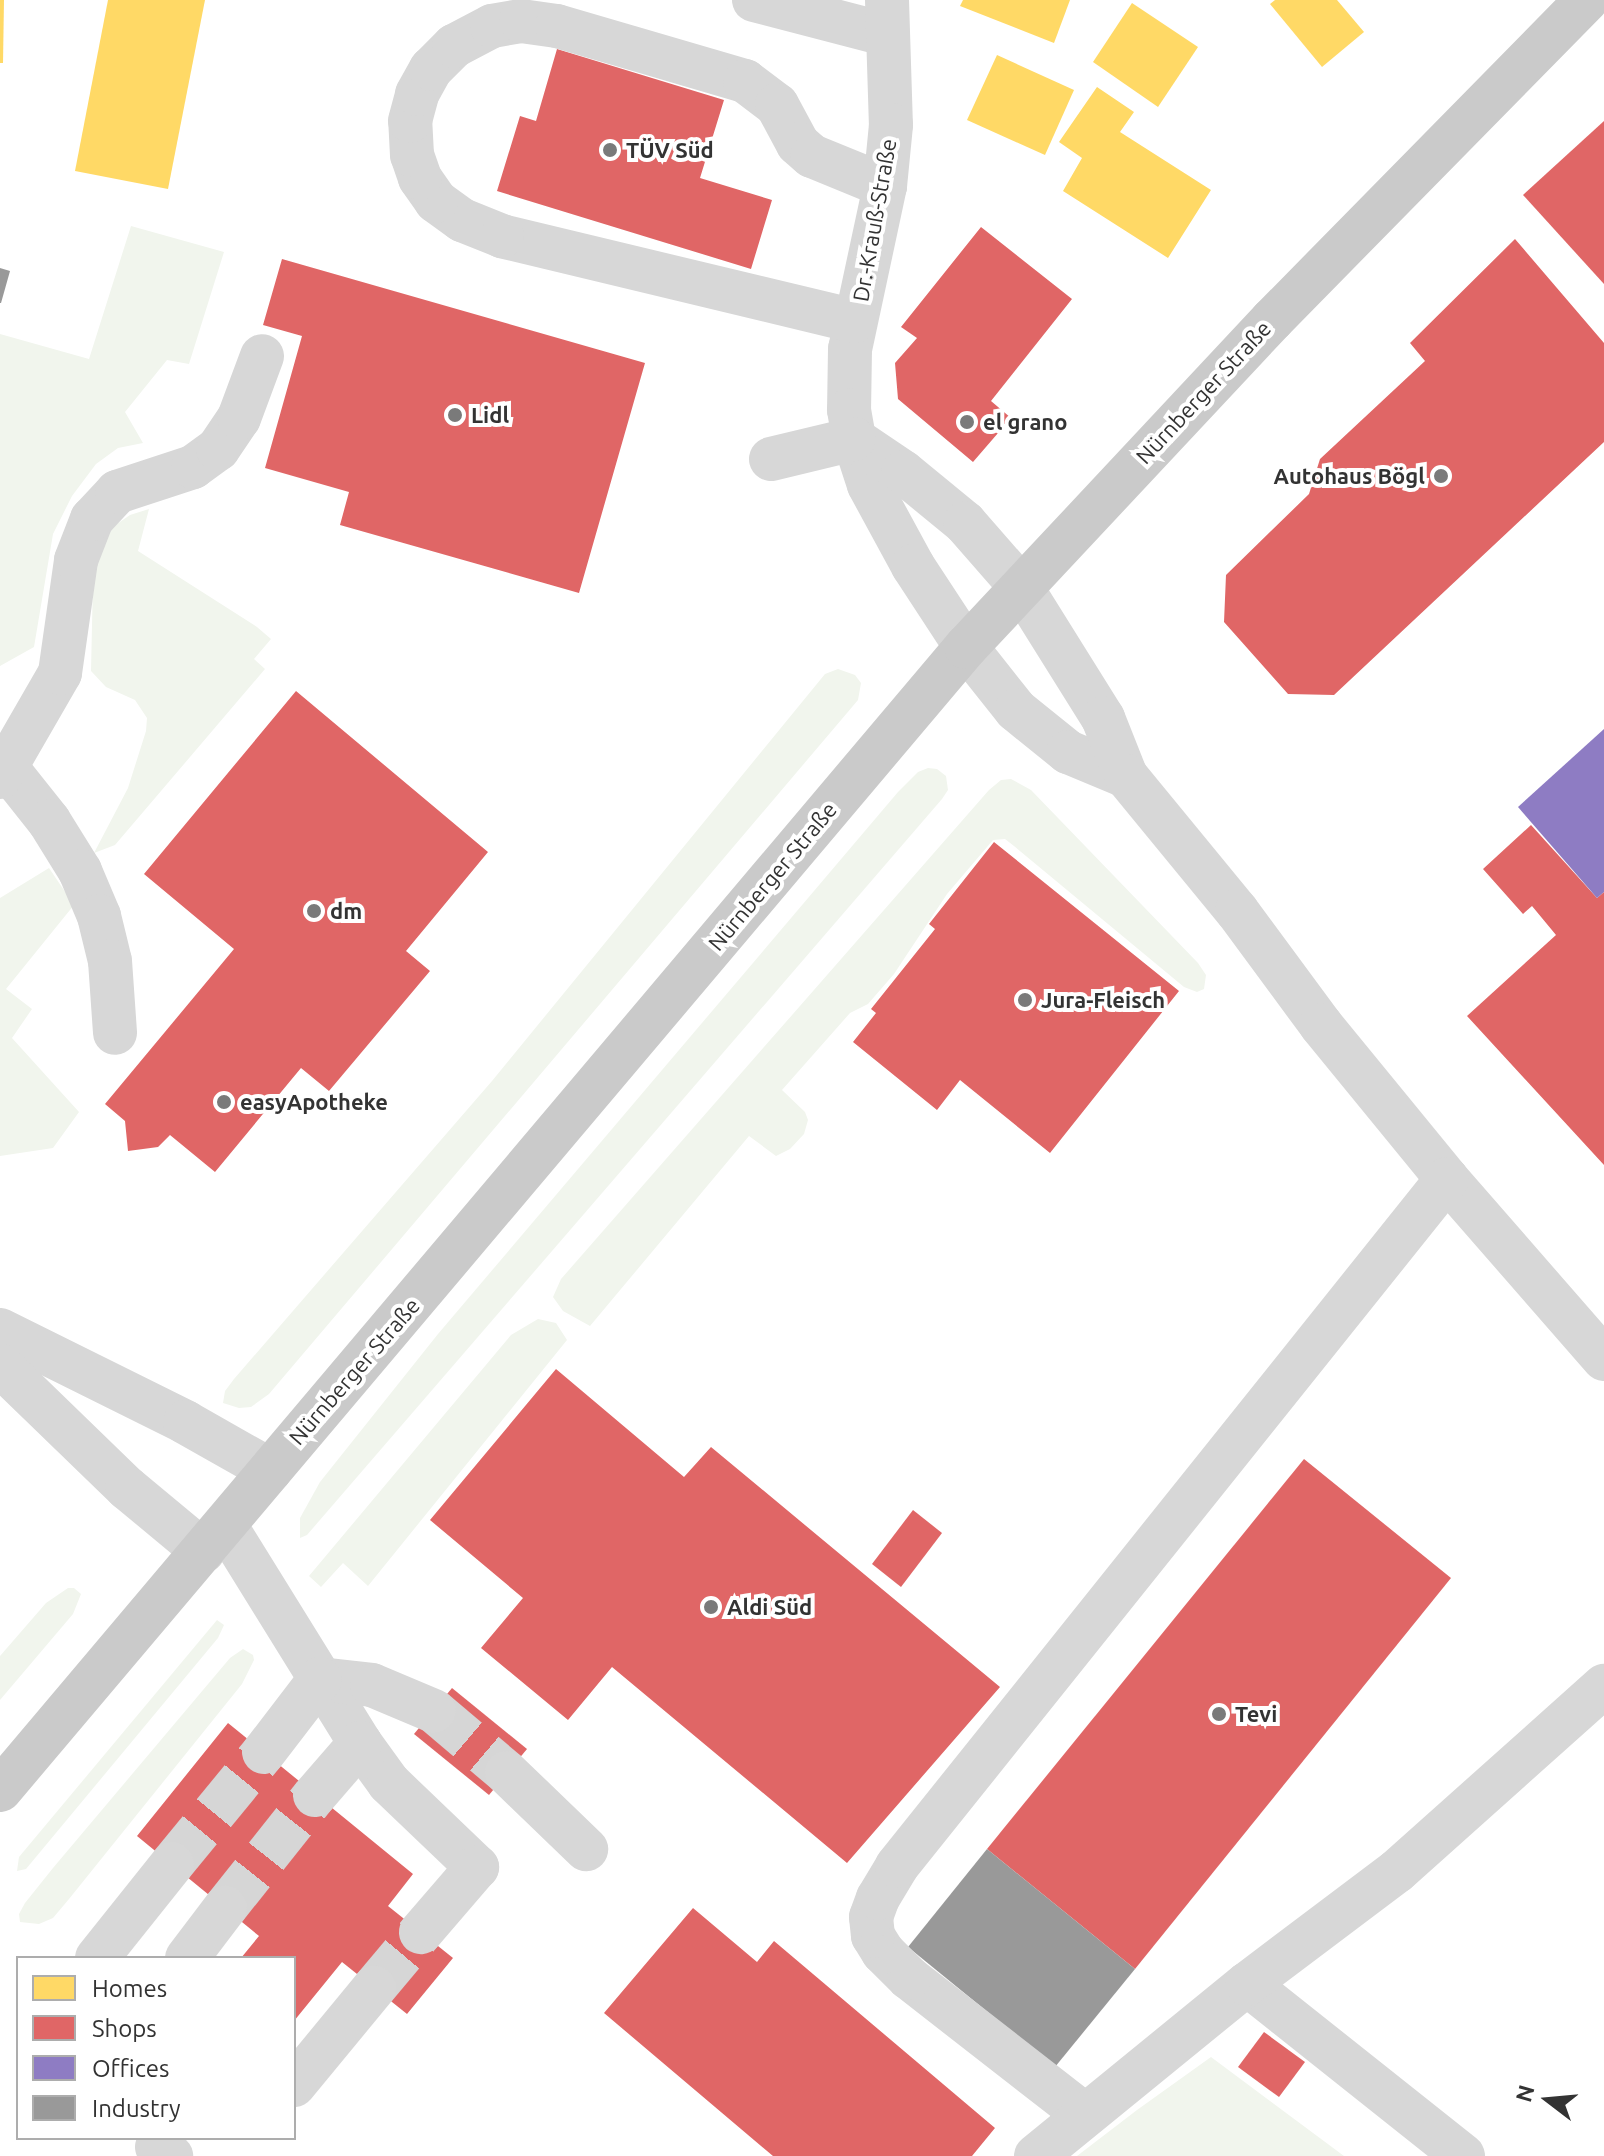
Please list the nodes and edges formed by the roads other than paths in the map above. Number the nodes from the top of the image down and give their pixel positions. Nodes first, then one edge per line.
1 (754, 0) edge
2 (1587, 0) edge
3 (887, 17) edge
4 (885, 186) junction
5 (855, 321) junction
6 (262, 356) dead end
7 (854, 439) junction
8 (771, 459) dead end
9 (1021, 587) junction
10 (966, 647) junction
11 (3, 772) edge
12 (1126, 776) junction
13 (115, 1033) dead end
14 (1447, 1179) junction
15 (0, 1330) edge
16 (1604, 1359) edge
17 (0, 1365) edge
18 (270, 1470) junction
19 (214, 1538) junction
20 (320, 1679) junction
21 (1604, 1686) edge
22 (434, 1711) tunnel mouth
23 (360, 1743) junction
24 (264, 1752) tunnel mouth
25 (507, 1773) tunnel mouth
26 (0, 1790) edge
27 (315, 1795) tunnel mouth
28 (586, 1849) dead end
29 (172, 1864) tunnel mouth
30 (225, 1908) tunnel mouth
31 (421, 1932) tunnel mouth
32 (99, 1956) edge
33 (189, 1956) edge
34 (1247, 1984) junction
35 (374, 1988) tunnel mouth
36 (296, 2083) edge
37 (1085, 2115) junction
38 (1036, 2156) edge
39 (1463, 2156) edge

1 - 3 street
2 - 9 main road, Nürnberger Straße
3 - 4 street, Dr.-Krauß-Straße
4 - 5 street, Dr.-Krauß-Straße
4 - 5 street
5 - 7 street, Dr.-Krauß-Straße
6 - 11 street
7 - 8 street
7 - 9 street
7 - 10 street, Dr.-Krauß-Straße
9 - 10 main road, Nürnberger Straße
9 - 12 street
10 - 12 street, Dr.-Krauß-Straße
10 - 18 main road, Nürnberger Straße
11 - 13 street
12 - 14 street
14 - 16 street
14 - 37 street
15 - 18 street
17 - 19 street
18 - 19 main road, Nürnberger Straße
19 - 20 street
19 - 26 main road, Nürnberger Straße
20 - 22 street
20 - 23 street
20 - 24 street
21 - 34 street
23 - 27 street
23 - 31 street
25 - 28 street
29 - 32 street
30 - 33 street
34 - 37 street
34 - 39 street
35 - 36 street
37 - 38 street

